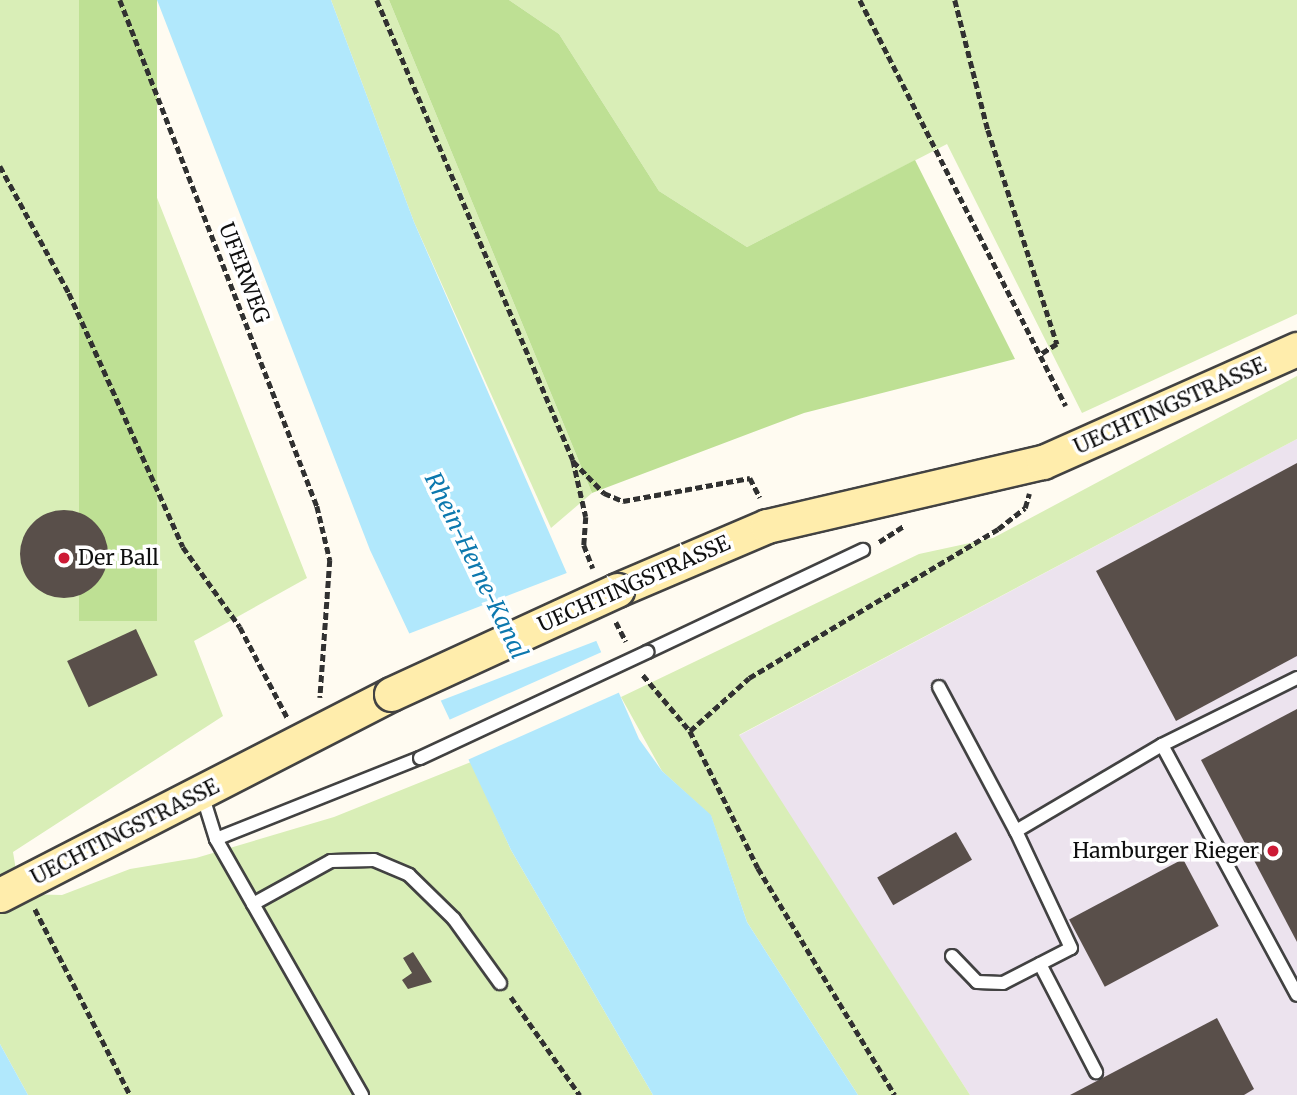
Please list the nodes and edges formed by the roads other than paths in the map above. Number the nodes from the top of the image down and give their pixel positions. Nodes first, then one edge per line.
1 (1297, 349) edge
2 (863, 550) road end
3 (1297, 678) edge
4 (939, 687) dead end
5 (1162, 745) junction
6 (202, 794) junction
7 (1016, 831) junction
8 (216, 839) junction
9 (11, 890) edge
10 (253, 904) junction
11 (951, 956) dead end
12 (1040, 964) junction
13 (500, 983) road end
14 (1297, 995) edge
15 (1096, 1072) dead end
16 (362, 1095) edge

1 - 6 main road, UECHTINGSTRASSE, bridge
2 - 8 lane, bridge
3 - 5 lane
4 - 7 lane
5 - 7 lane
5 - 14 lane
6 - 8 lane
6 - 9 main road, UECHTINGSTRASSE
7 - 12 lane
8 - 10 lane
10 - 13 lane
10 - 16 lane
11 - 12 lane
12 - 15 lane

